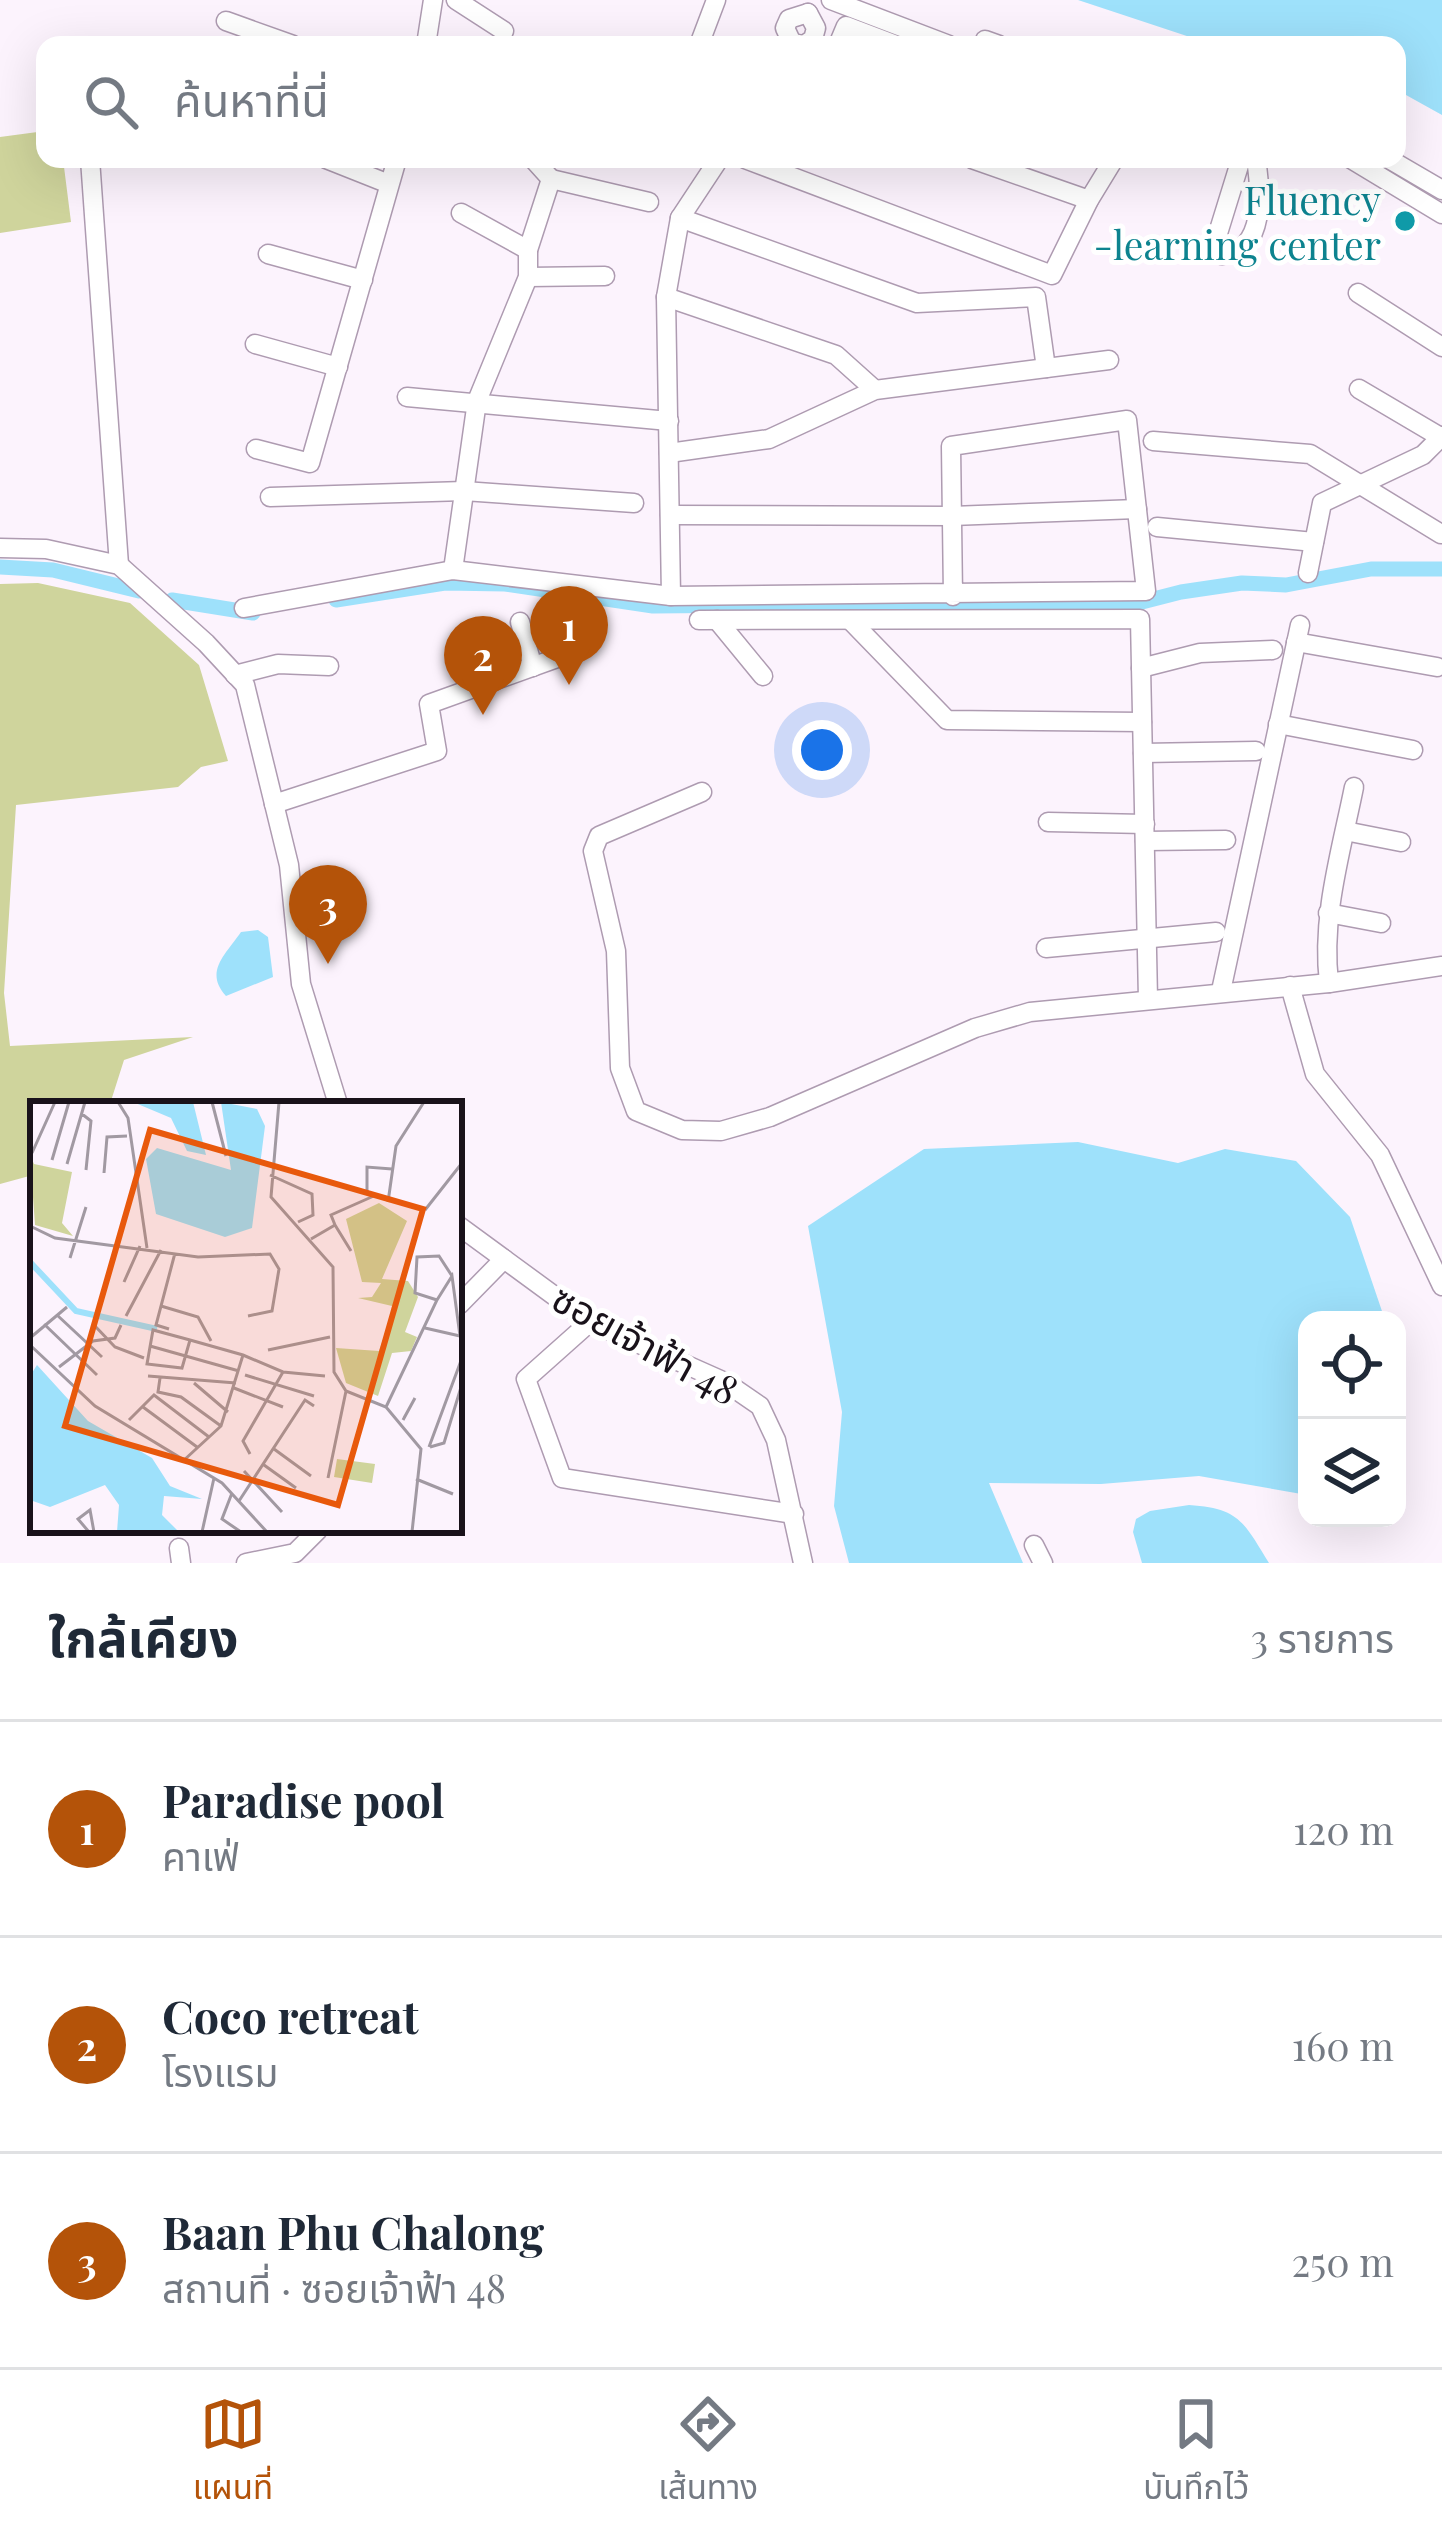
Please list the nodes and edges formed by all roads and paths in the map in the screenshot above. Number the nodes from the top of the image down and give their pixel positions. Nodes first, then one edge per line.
1 (434, 0) edge
2 (456, 0) edge
3 (716, 0) edge
4 (831, 0) edge
5 (226, 21) dead end
6 (504, 31) dead end
7 (268, 36) edge
8 (427, 36) edge
9 (702, 36) edge
10 (842, 36) edge
11 (872, 36) edge
12 (925, 36) edge
13 (91, 168) edge
14 (349, 168) edge
15 (394, 168) edge
16 (541, 168) edge
17 (713, 168) edge
18 (769, 168) edge
19 (998, 168) edge
20 (1109, 168) edge
21 (1238, 168) edge
22 (1256, 168) edge
23 (1367, 168) edge
24 (1405, 168) edge
25 (551, 179) junction
26 (389, 184) junction
27 (1442, 190) edge
28 (1089, 200) junction
29 (649, 202) dead end
30 (461, 213) dead end
31 (1442, 214) edge
32 (680, 218) junction
33 (528, 250) junction
34 (268, 254) dead end
35 (604, 276) dead end
36 (528, 277) junction
37 (363, 280) junction
38 (1358, 293) dead end
39 (666, 297) junction
40 (255, 344) dead end
41 (1442, 347) edge
42 (1109, 359) dead end
43 (338, 367) junction
44 (1046, 368) junction
45 (1359, 389) dead end
46 (875, 390) junction
47 (407, 397) dead end
48 (477, 401) junction
49 (669, 421) junction
50 (1442, 437) edge
51 (1153, 441) dead end
52 (256, 449) dead end
53 (669, 453) junction
54 (1361, 484) junction
55 (464, 491) junction
56 (270, 497) dead end
57 (634, 503) dead end
58 (1137, 509) junction
59 (670, 515) junction
60 (952, 516) junction
61 (1157, 526) dead end
62 (1441, 534) edge
63 (1314, 542) junction
64 (0, 548) edge
65 (119, 565) junction
66 (453, 570) junction
67 (1308, 573) dead end
68 (671, 596) junction
69 (952, 596) junction
70 (244, 608) dead end
71 (850, 620) junction
72 (520, 622) dead end
73 (1273, 650) dead end
74 (557, 658) dead end
75 (329, 666) dead end
76 (533, 667) junction
77 (1438, 667) dead end
78 (1141, 668) junction
79 (235, 675) junction
80 (764, 676) dead end
81 (1142, 722) junction
82 (1278, 724) junction
83 (1413, 750) dead end
84 (1256, 751) dead end
85 (1143, 753) junction
86 (1354, 787) dead end
87 (702, 792) dead end
88 (274, 804) junction
89 (1048, 822) dead end
90 (1345, 831) junction
91 (1145, 832) junction
92 (1226, 840) dead end
93 (1401, 842) dead end
94 (1328, 913) junction
95 (1381, 923) dead end
96 (1216, 932) dead end
97 (1147, 939) junction
98 (1046, 948) dead end
99 (1442, 966) edge
100 (1329, 983) junction
101 (1290, 986) junction
102 (1221, 991) junction
103 (1148, 999) junction
104 (337, 1101) edge
105 (462, 1228) edge
106 (505, 1259) junction
107 (1442, 1286) edge
108 (462, 1302) edge
109 (590, 1322) junction
110 (794, 1514) junction
111 (315, 1533) edge
112 (297, 1558) edge
113 (246, 1563) edge
114 (803, 1563) edge

1 - 8 street
2 - 6 street
3 - 9 street
4 - 12 street
5 - 7 street
10 - 11 street
13 - 65 street
14 - 26 street
15 - 26 street
16 - 25 street
17 - 32 street
18 - 28 street
19 - 28 street
20 - 28 street
21 - 22 street
23 - 31 street
24 - 27 street
25 - 29 street
25 - 33 street
26 - 37 street
30 - 33 street
32 - 39 street
32 - 44 street
33 - 36 street
34 - 37 street
35 - 36 street
36 - 48 street
37 - 43 street
38 - 41 street
39 - 46 street
39 - 49 street
40 - 43 street
42 - 44 street
43 - 52 street
44 - 46 street
45 - 50 street
46 - 53 street
47 - 48 street
48 - 49 street
48 - 55 street
49 - 53 street
50 - 54 street
51 - 54 street
53 - 59 street
54 - 62 street
54 - 63 street
55 - 56 street
55 - 57 street
55 - 66 street
58 - 60 street
58 - 60 street
58 - 69 street
59 - 60 street
59 - 68 street
60 - 69 street
61 - 63 street
63 - 67 street
64 - 65 street
65 - 79 street
66 - 68 street
66 - 70 street
68 - 69 street
71 - 78 street
71 - 80 street
71 - 81 street
72 - 76 street
73 - 78 street
74 - 76 street
75 - 79 street
76 - 88 street
77 - 82 street
78 - 81 street
79 - 88 street
81 - 85 street
82 - 83 street
82 - 102 street
84 - 85 street
85 - 91 street
86 - 90 street
87 - 103 street
88 - 104 street
89 - 91 street
90 - 93 street
90 - 94 street
91 - 92 street
91 - 97 street
94 - 95 street
94 - 100 street
96 - 97 street
97 - 98 street
97 - 103 street
99 - 100 street
100 - 101 street
101 - 102 street
101 - 107 street
102 - 103 street
105 - 106 street, ซอยเจ้าฟ้า 48
106 - 108 street
106 - 109 street, ซอยเจ้าฟ้า 48
109 - 110 street, ซอยเจ้าฟ้า 48
109 - 110 street
110 - 114 street, ซอยเจ้าฟ้า 48
111 - 112 street
112 - 113 street

